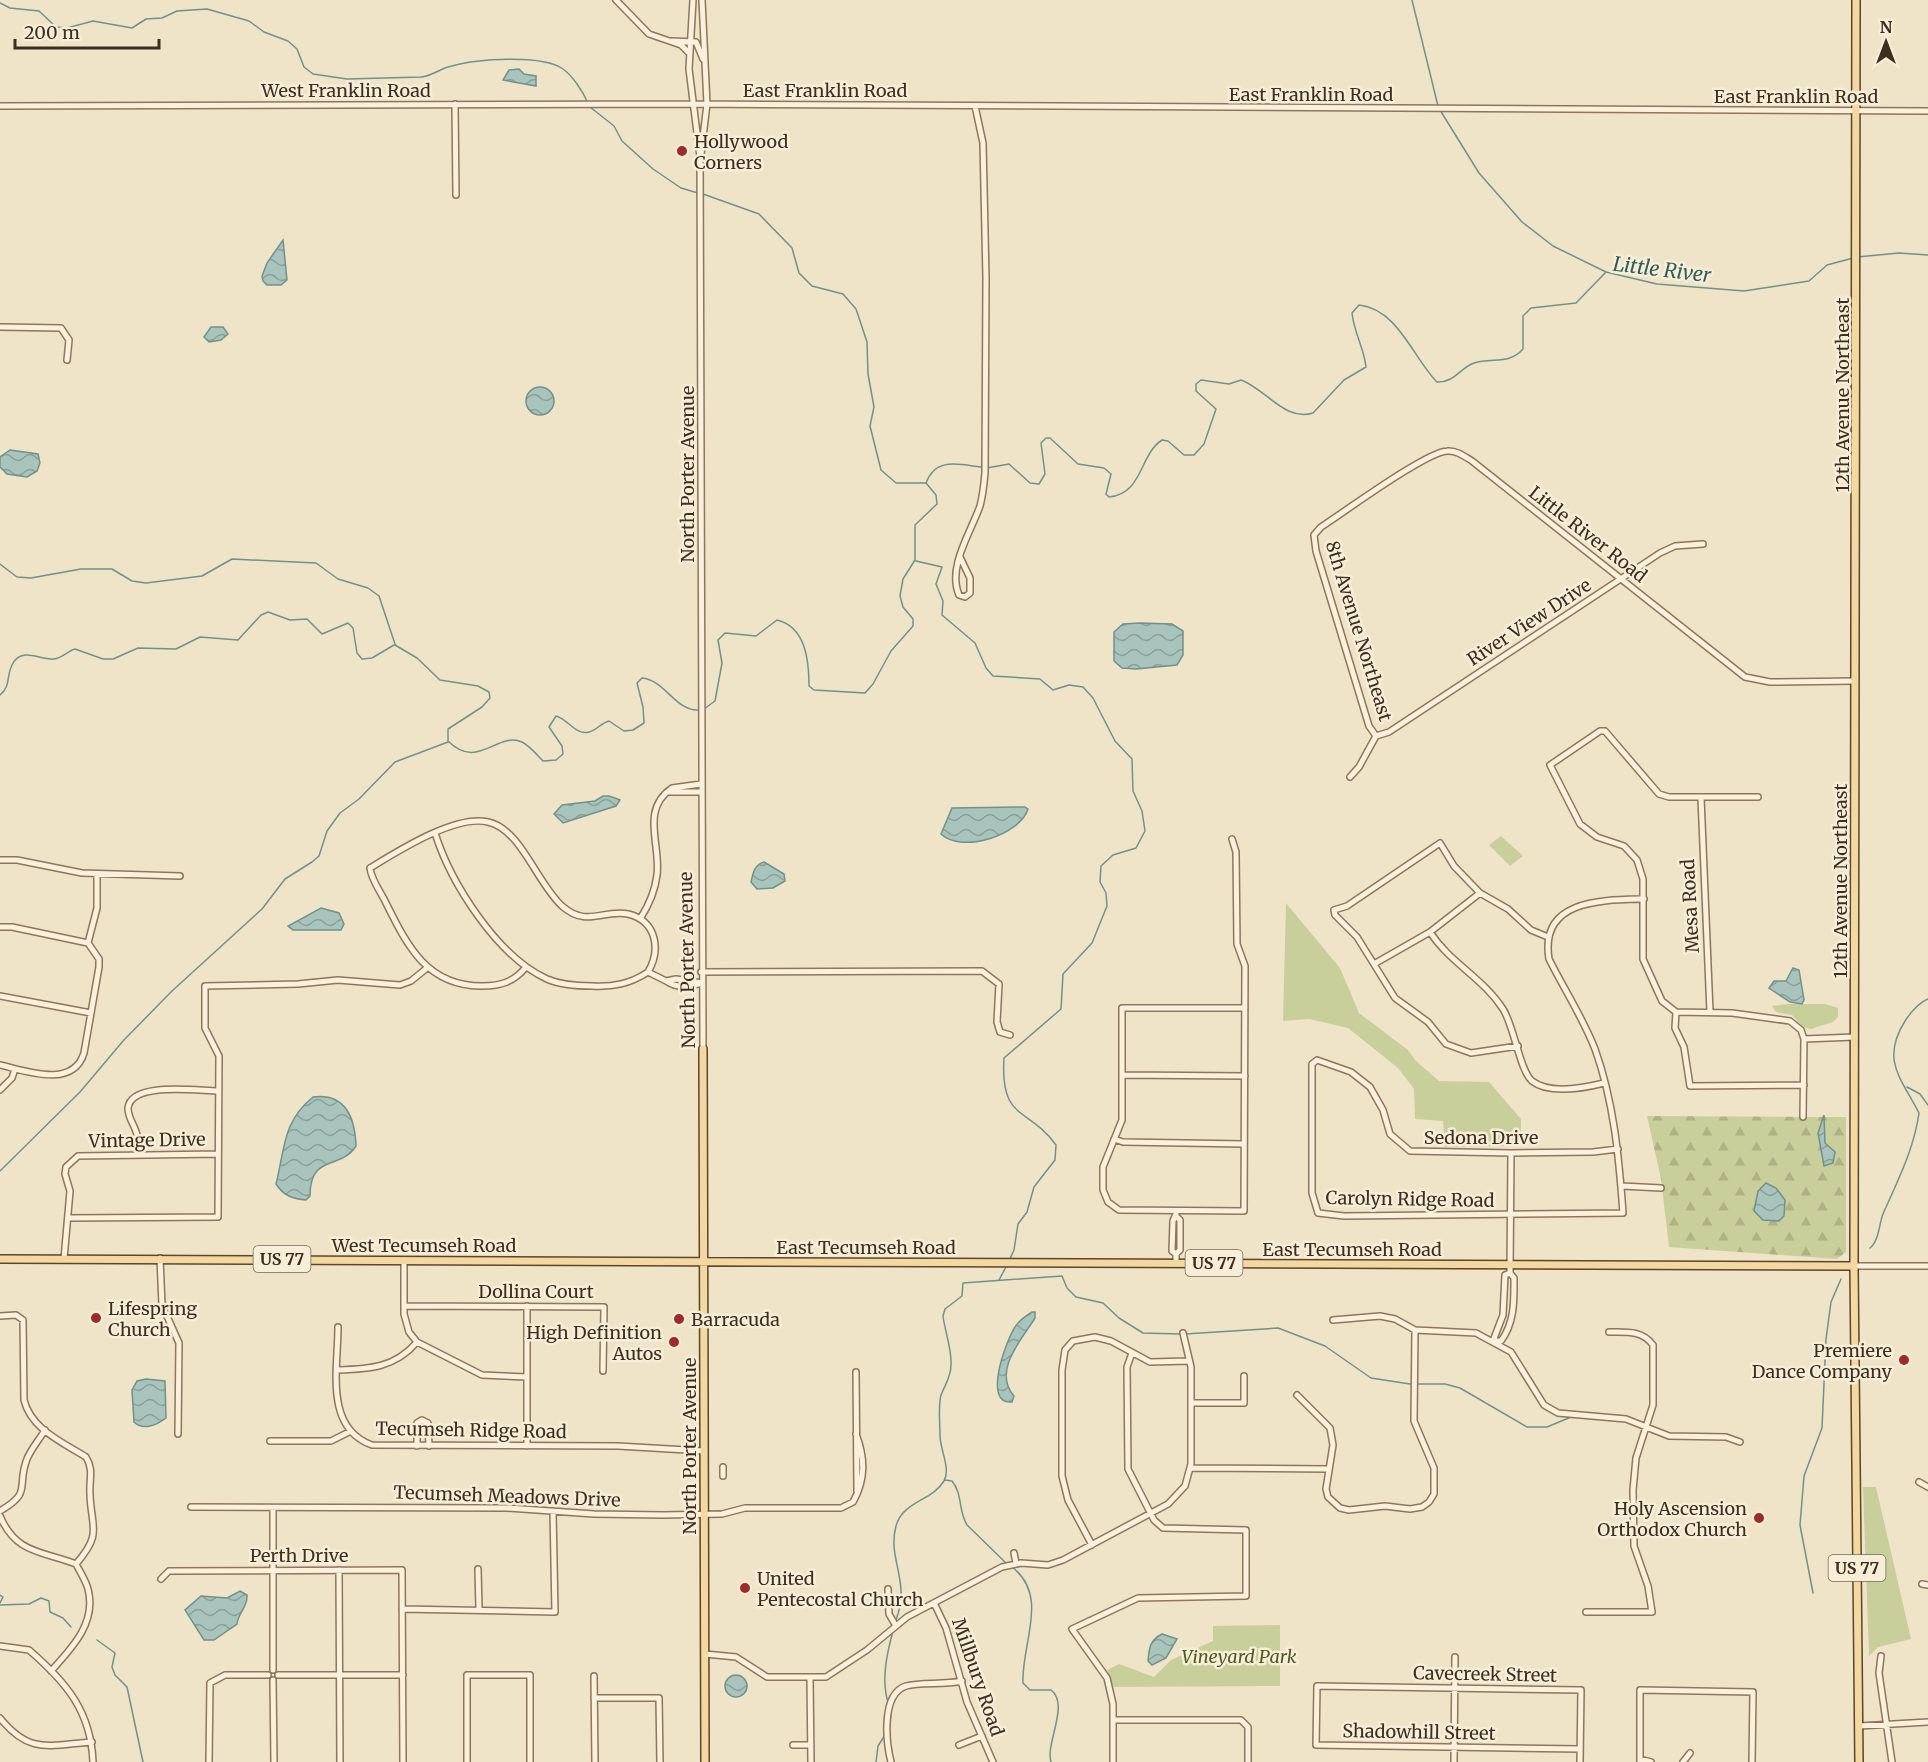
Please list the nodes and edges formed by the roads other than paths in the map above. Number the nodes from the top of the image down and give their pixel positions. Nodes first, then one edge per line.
1 (616, 0) edge
2 (693, 0) edge
3 (702, 0) edge
4 (1856, 0) edge
5 (689, 40) junction
6 (668, 41) junction
7 (689, 56) junction
8 (707, 76) junction
9 (455, 104) junction
10 (693, 104) junction
11 (707, 104) junction
12 (0, 106) edge
13 (975, 106) junction
14 (1856, 110) junction
15 (1928, 111) edge
16 (700, 158) junction
17 (456, 195) dead end
18 (0, 327) edge
19 (67, 360) dead end
20 (1314, 535) joint
21 (1703, 544) dead end
22 (960, 557) junction
23 (1621, 580) junction
24 (1855, 681) junction
25 (1376, 736) junction
26 (1350, 777) dead end
27 (701, 784) junction
28 (665, 792) junction
29 (701, 792) junction
30 (1758, 797) dead end
31 (1701, 798) junction
32 (435, 833) junction
33 (1232, 839) dead end
34 (0, 860) edge
35 (97, 874) junction
36 (180, 876) dead end
37 (1480, 893) junction
38 (1644, 899) junction
39 (640, 919) junction
40 (0, 927) edge
41 (1430, 933) junction
42 (1548, 937) junction
43 (88, 943) junction
44 (1374, 964) junction
45 (526, 967) junction
46 (427, 968) junction
47 (648, 972) junction
48 (701, 972) junction
49 (702, 983) junction
50 (0, 996) edge
51 (1245, 1008) junction
52 (1676, 1012) junction
53 (1710, 1012) junction
54 (91, 1013) junction
55 (1010, 1035) dead end
56 (1855, 1037) junction
57 (1804, 1039) junction
58 (1518, 1046) junction
59 (703, 1049) joint
60 (1317, 1060) joint
61 (0, 1065) edge
62 (15, 1069) junction
63 (1123, 1075) junction
64 (1245, 1076) junction
65 (1604, 1083) junction
66 (1804, 1085) junction
67 (0, 1090) edge
68 (218, 1091) junction
69 (1803, 1117) dead end
70 (1114, 1139) junction
71 (1244, 1144) junction
72 (1618, 1149) junction
73 (1512, 1153) junction
74 (138, 1154) junction
75 (218, 1154) junction
76 (1622, 1186) junction
77 (1661, 1188) dead end
78 (1176, 1214) junction
79 (1511, 1216) junction
80 (69, 1218) junction
81 (160, 1258) junction
82 (0, 1259) edge
83 (64, 1259) junction
84 (404, 1260) junction
85 (704, 1261) junction
86 (1176, 1263) junction
87 (1510, 1264) junction
88 (1854, 1266) junction
89 (1928, 1266) edge
90 (1510, 1273) junction
91 (404, 1306) junction
92 (527, 1306) junction
93 (0, 1316) edge
94 (1333, 1320) dead end
95 (338, 1327) dead end
96 (1414, 1330) junction
97 (1609, 1332) dead end
98 (1183, 1333) dead end
99 (1493, 1341) junction
100 (417, 1342) junction
101 (1132, 1353) junction
102 (1189, 1360) junction
103 (338, 1370) junction
104 (603, 1371) dead end
105 (856, 1372) dead end
106 (1244, 1376) dead end
107 (527, 1377) junction
108 (1297, 1395) dead end
109 (1191, 1403) junction
110 (1646, 1428) junction
111 (45, 1430) junction
112 (349, 1432) junction
113 (178, 1434) dead end
114 (270, 1441) dead end
115 (1740, 1442) dead end
116 (417, 1446) junction
117 (429, 1446) junction
118 (527, 1446) junction
119 (704, 1451) junction
120 (723, 1467) dead end
121 (1191, 1468) junction
122 (1329, 1469) junction
123 (723, 1476) dead end
124 (1919, 1482) dead end
125 (1928, 1487) edge
126 (191, 1508) dead end
127 (273, 1508) junction
128 (554, 1511) junction
129 (1150, 1513) junction
130 (0, 1514) edge
131 (704, 1514) junction
132 (1092, 1545) junction
133 (1014, 1553) dead end
134 (1013, 1563) junction
135 (76, 1564) junction
136 (478, 1569) dead end
137 (273, 1570) junction
138 (339, 1570) junction
139 (160, 1579) dead end
140 (888, 1589) dead end
141 (934, 1603) junction
142 (402, 1609) junction
143 (479, 1609) junction
144 (1586, 1612) dead end
145 (893, 1626) junction
146 (0, 1646) edge
147 (705, 1654) junction
148 (1881, 1656) dead end
149 (1455, 1657) dead end
150 (51, 1671) junction
151 (273, 1675) junction
152 (340, 1675) junction
153 (403, 1675) junction
154 (594, 1676) dead end
155 (810, 1678) junction
156 (962, 1681) junction
157 (1317, 1686) joint
158 (1455, 1688) junction
159 (594, 1698) junction
160 (0, 1718) edge
161 (1113, 1720) junction
162 (1928, 1722) edge
163 (1859, 1726) junction
164 (1886, 1726) junction
165 (982, 1736) junction
166 (92, 1742) junction
167 (794, 1745) dead end
168 (811, 1745) junction
169 (959, 1745) dead end
170 (1454, 1747) junction
171 (1580, 1749) junction
172 (1690, 1753) dead end
173 (1640, 1761) edge
174 (93, 1762) edge
175 (209, 1762) edge
176 (274, 1762) edge
177 (340, 1762) edge
178 (403, 1762) edge
179 (467, 1762) edge
180 (530, 1762) edge
181 (595, 1762) edge
182 (660, 1762) edge
183 (705, 1762) edge
184 (812, 1762) edge
185 (891, 1762) edge
186 (993, 1762) edge
187 (1113, 1762) edge
188 (1248, 1762) edge
189 (1454, 1762) edge
190 (1580, 1762) edge
191 (1651, 1762) edge
192 (1683, 1762) edge
193 (1752, 1762) edge
194 (1859, 1762) edge
195 (1892, 1762) edge

1 - 6 street
2 - 5 street, North Porter Avenue
3 - 8 street, North Porter Avenue
4 - 14 main road, 12th Avenue Northeast
5 - 6 street
5 - 7 street, North Porter Avenue
5 - 8 street
6 - 7 street
7 - 10 street, North Porter Avenue
8 - 11 street, North Porter Avenue
9 - 10 street, West Franklin Road
9 - 12 street, West Franklin Road
9 - 17 street
10 - 11 street, East Franklin Road
10 - 16 street, North Porter Avenue
11 - 13 street, East Franklin Road
11 - 16 street, North Porter Avenue
13 - 14 street, East Franklin Road
13 - 22 street
14 - 15 street, East Franklin Road
14 - 24 main road, 12th Avenue Northeast
16 - 27 street, North Porter Avenue
18 - 19 street
20 - 23 street, Little River Road
20 - 25 street, 8th Avenue Northeast
21 - 23 street, River View Drive
22 - 22 street
23 - 24 street, Little River Road
23 - 25 street, River View Drive
24 - 56 main road, 12th Avenue Northeast
25 - 26 street
27 - 28 street
27 - 29 street, North Porter Avenue
28 - 29 street
28 - 39 street
29 - 48 street, North Porter Avenue
30 - 31 street
31 - 38 street
31 - 53 street, Mesa Road
32 - 39 street
32 - 45 street
32 - 46 street
33 - 51 street
34 - 35 street
35 - 36 street
35 - 43 street
37 - 41 street
37 - 42 street
37 - 44 street
38 - 42 street
38 - 52 street
39 - 47 street
40 - 43 street
41 - 44 street
41 - 58 street
42 - 65 street
43 - 54 street
44 - 58 street
45 - 46 street
45 - 47 street
46 - 68 street
47 - 49 street
48 - 49 street, North Porter Avenue
48 - 55 street
49 - 59 street, North Porter Avenue
50 - 54 street
51 - 63 street
51 - 64 street
52 - 53 street
52 - 66 street
53 - 57 street
54 - 62 street
56 - 57 street
56 - 88 main road, 12th Avenue Northeast
57 - 66 street
58 - 65 street
59 - 85 main road, North Porter Avenue
60 - 73 street, Sedona Drive
60 - 79 street, Carolyn Ridge Road
61 - 62 street
62 - 67 street
63 - 64 street
63 - 70 street
64 - 71 street
65 - 72 street
66 - 69 street
68 - 74 street
68 - 75 street
70 - 71 street
70 - 78 street
71 - 78 street
72 - 73 street, Sedona Drive
72 - 76 street
73 - 79 street
74 - 75 street, Vintage Drive
74 - 80 street, Vintage Drive
75 - 80 street
76 - 77 street
76 - 79 street, Carolyn Ridge Road
78 - 86 street
79 - 87 street
80 - 83 street, Vintage Drive
81 - 83 main road, West Tecumseh Road / US 77
81 - 84 main road, West Tecumseh Road / US 77
81 - 113 street
82 - 83 main road, West Tecumseh Road / US 77
84 - 85 main road, West Tecumseh Road / US 77
84 - 91 street
85 - 86 main road, East Tecumseh Road / US 77
85 - 119 main road, North Porter Avenue
86 - 87 main road, East Tecumseh Road / US 77
87 - 88 main road, East Tecumseh Road / US 77
87 - 90 street
88 - 89 street, East Tecumseh Road
88 - 163 main road, 12th Avenue Northeast / US 77
90 - 99 street
90 - 99 street
91 - 92 street, Dollina Court
91 - 100 street
92 - 104 street, Dollina Court
92 - 107 street
93 - 111 street
94 - 96 street
95 - 103 street, Tecumseh Ridge Road
96 - 99 street
96 - 122 street
97 - 110 street
98 - 102 street
99 - 110 street
100 - 103 street
100 - 107 street
101 - 102 street
101 - 129 street
101 - 132 street
102 - 109 street
103 - 112 street, Tecumseh Ridge Road
105 - 131 street, Tecumseh Meadows Drive
106 - 109 street
107 - 118 street
108 - 122 street
109 - 121 street
110 - 115 street
110 - 144 street
111 - 130 street
111 - 135 street
112 - 114 street
112 - 116 street, Tecumseh Ridge Road
116 - 117 street, Tecumseh Ridge Road
116 - 117 street
117 - 118 street, Tecumseh Ridge Road
118 - 119 street, Tecumseh Ridge Road
119 - 131 main road, North Porter Avenue
120 - 123 street
121 - 122 street
121 - 129 street
124 - 125 street
126 - 127 street, Tecumseh Meadows Drive
127 - 128 street, Tecumseh Meadows Drive
127 - 137 street
128 - 131 street, Tecumseh Meadows Drive
128 - 143 street
129 - 132 street
129 - 161 street
130 - 135 street
131 - 147 main road, North Porter Avenue
132 - 134 street
133 - 134 street
134 - 141 street
135 - 150 street
136 - 143 street
137 - 138 street, Perth Drive
137 - 139 street, Perth Drive
137 - 151 street
138 - 142 street, Perth Drive
138 - 152 street
140 - 145 street
141 - 145 street
141 - 156 street, Millbury Road
142 - 143 street
142 - 153 street
145 - 155 street
146 - 150 street
147 - 155 street
147 - 183 main road, North Porter Avenue
148 - 164 street
149 - 158 street
150 - 166 street
151 - 152 street
151 - 175 street
151 - 176 street
152 - 153 street
152 - 177 street
153 - 178 street
154 - 159 street
155 - 168 street
156 - 165 street, Millbury Road
156 - 185 street
157 - 158 street, Cavecreek Street
157 - 170 street, Shadowhill Street
158 - 170 street
158 - 171 street, Cavecreek Street
159 - 181 street
159 - 182 street
160 - 166 street
161 - 187 street
161 - 188 street
162 - 164 street
163 - 164 street
163 - 194 main road, 12th Avenue Northeast / US 77
164 - 195 street
165 - 169 street
165 - 186 street, Millbury Road
166 - 174 street
167 - 168 street
168 - 184 street
170 - 171 street, Shadowhill Street
170 - 189 street
171 - 190 street, Cavecreek Street
172 - 192 street
173 - 191 street
173 - 193 street
179 - 180 street

